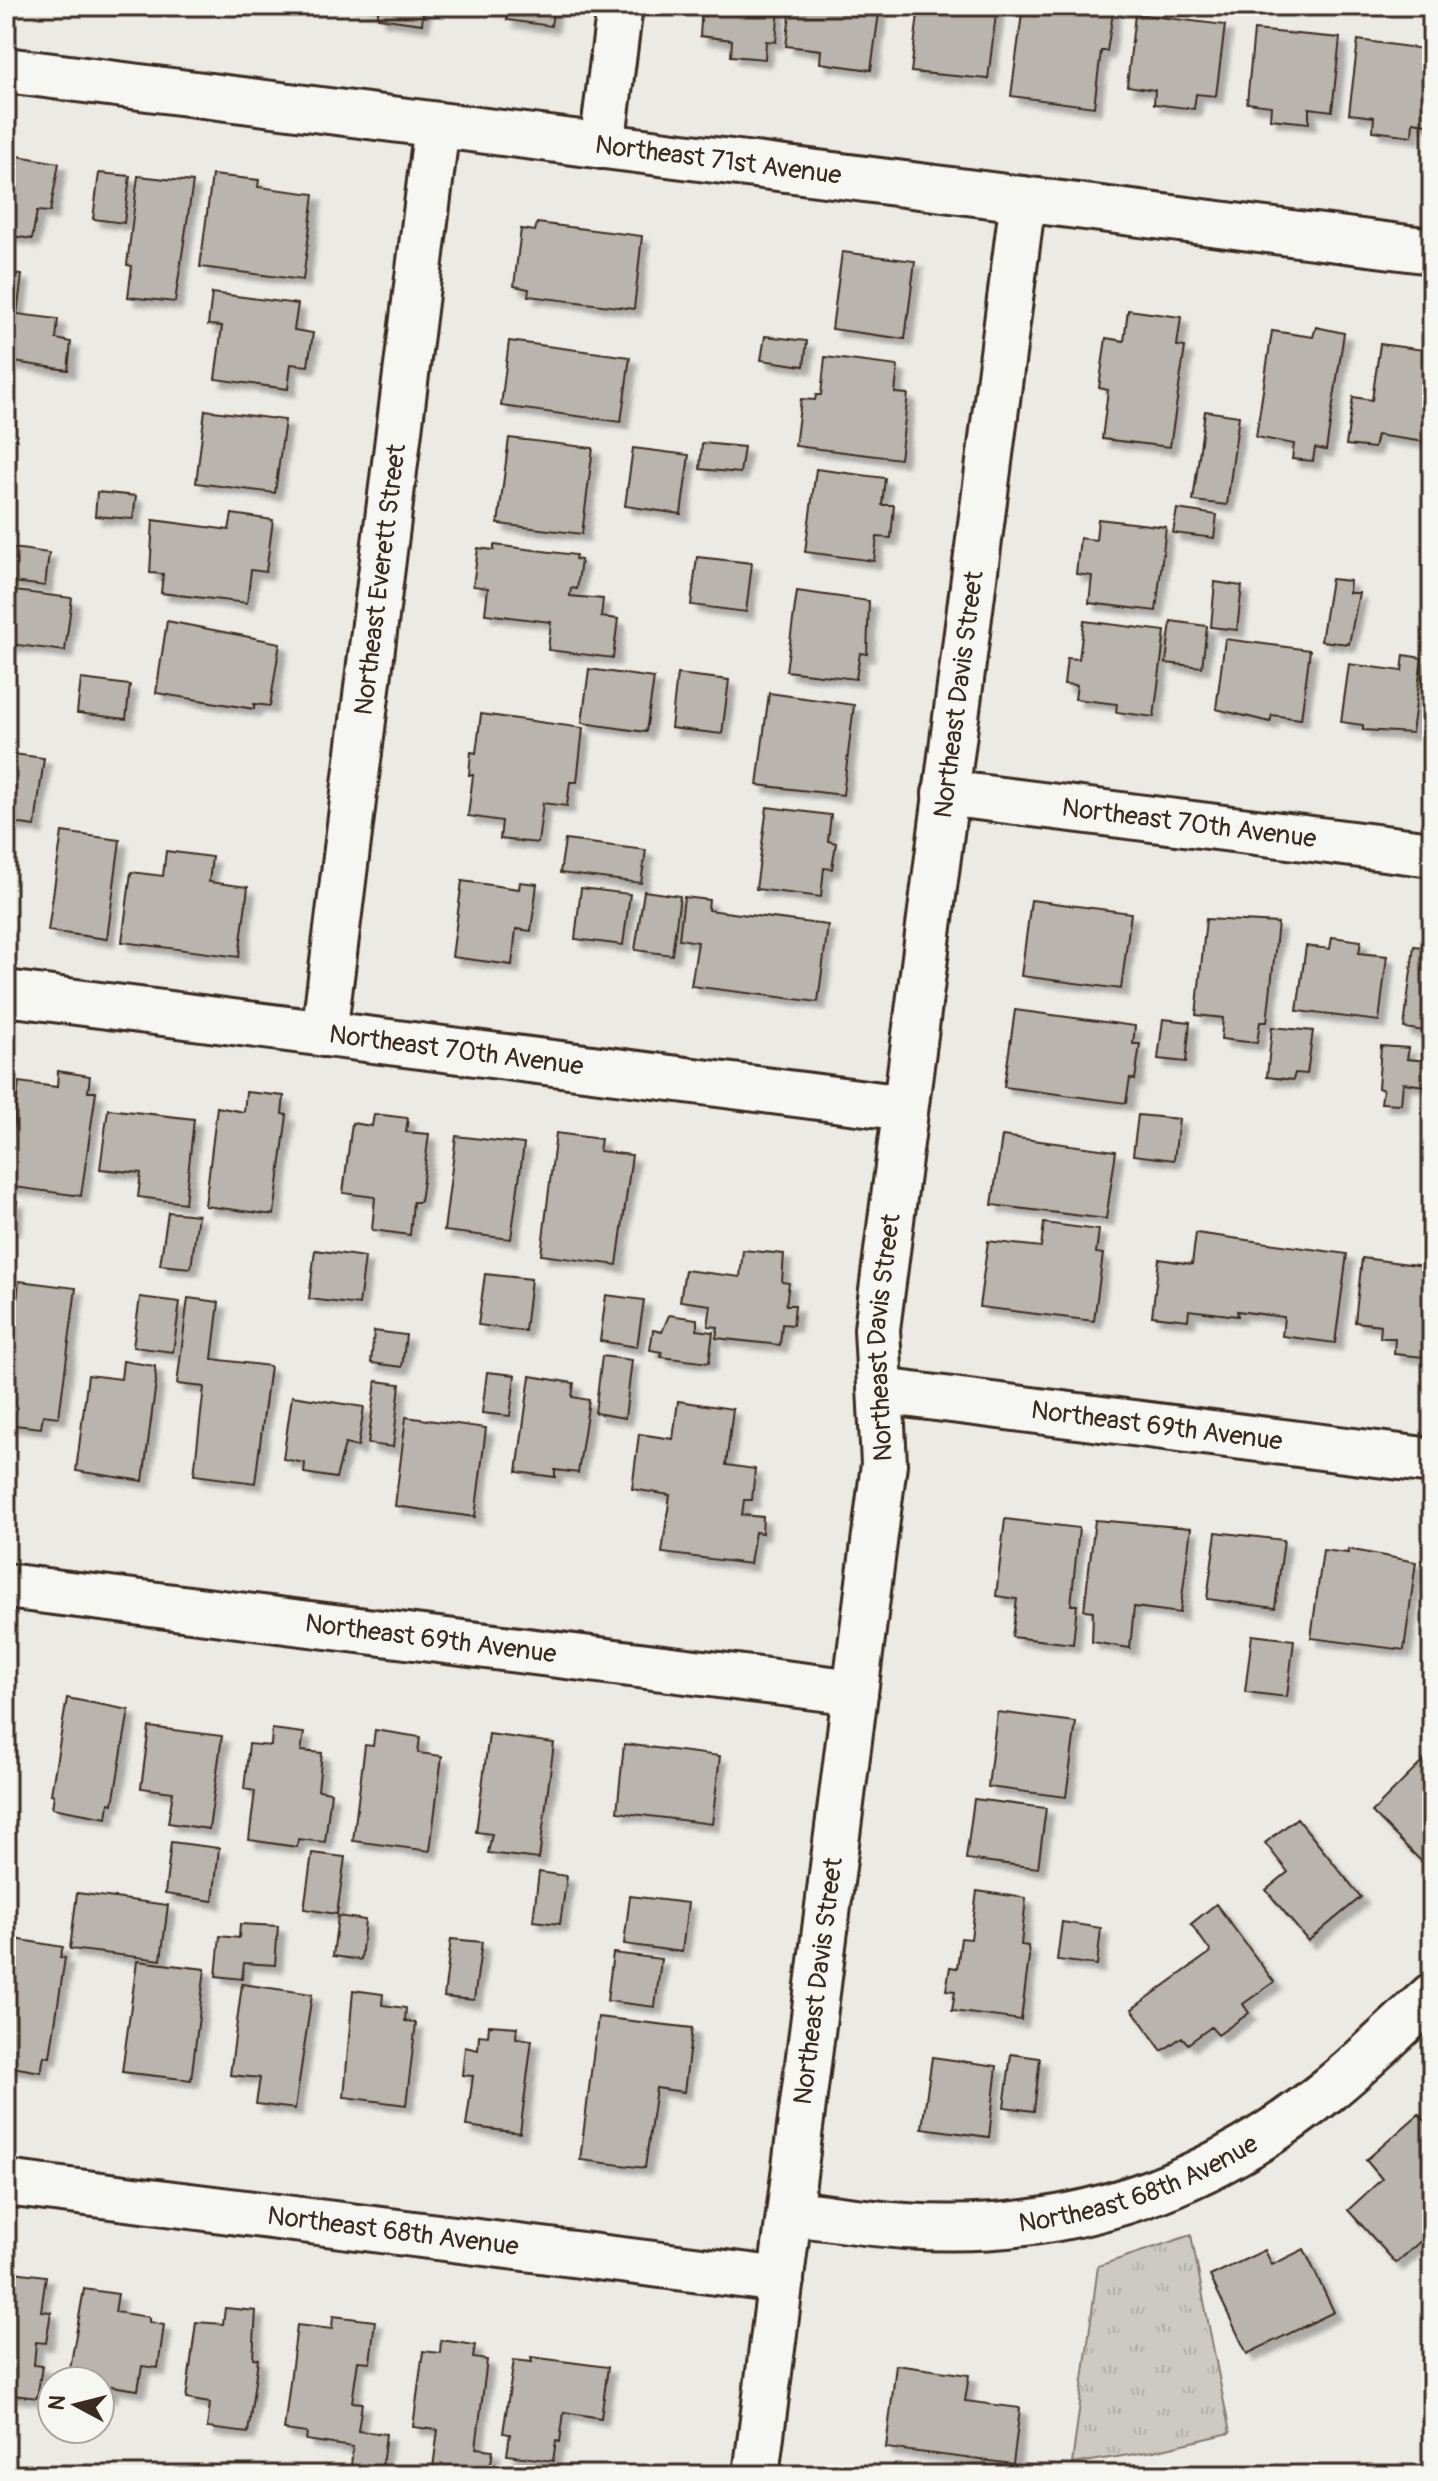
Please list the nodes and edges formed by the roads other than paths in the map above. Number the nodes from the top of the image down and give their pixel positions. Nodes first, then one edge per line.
1 (620, 6) edge
2 (6, 70) edge
3 (437, 125) junction
4 (602, 146) junction
5 (1023, 199) junction
6 (1432, 251) edge
7 (945, 793) junction
8 (1432, 854) edge
9 (6, 993) edge
10 (324, 1034) junction
11 (905, 1108) junction
12 (881, 1391) junction
13 (1432, 1461) edge
14 (6, 1586) edge
15 (855, 1692) junction
16 (1432, 1996) edge
17 (6, 2183) edge
18 (790, 2213) junction
19 (781, 2280) junction
20 (756, 2475) edge

1 - 4 street
2 - 3 street, Northeast 71st Avenue
3 - 4 street, Northeast 71st Avenue
3 - 10 street, Northeast Everett Street
4 - 5 street, Northeast 71st Avenue
5 - 6 street, Northeast 71st Avenue
5 - 7 street, Northeast Davis Street
7 - 8 street, Northeast 70th Avenue
7 - 11 street, Northeast Davis Street
9 - 10 street, Northeast 70th Avenue
10 - 11 street, Northeast 70th Avenue
11 - 12 street, Northeast Davis Street
12 - 13 street, Northeast 69th Avenue
12 - 15 street, Northeast Davis Street
14 - 15 street, Northeast 69th Avenue
15 - 18 street, Northeast Davis Street
16 - 18 street, Northeast 68th Avenue
17 - 19 street, Northeast 68th Avenue
18 - 19 street, Northeast Davis Street
19 - 20 street, Northeast Davis Street

